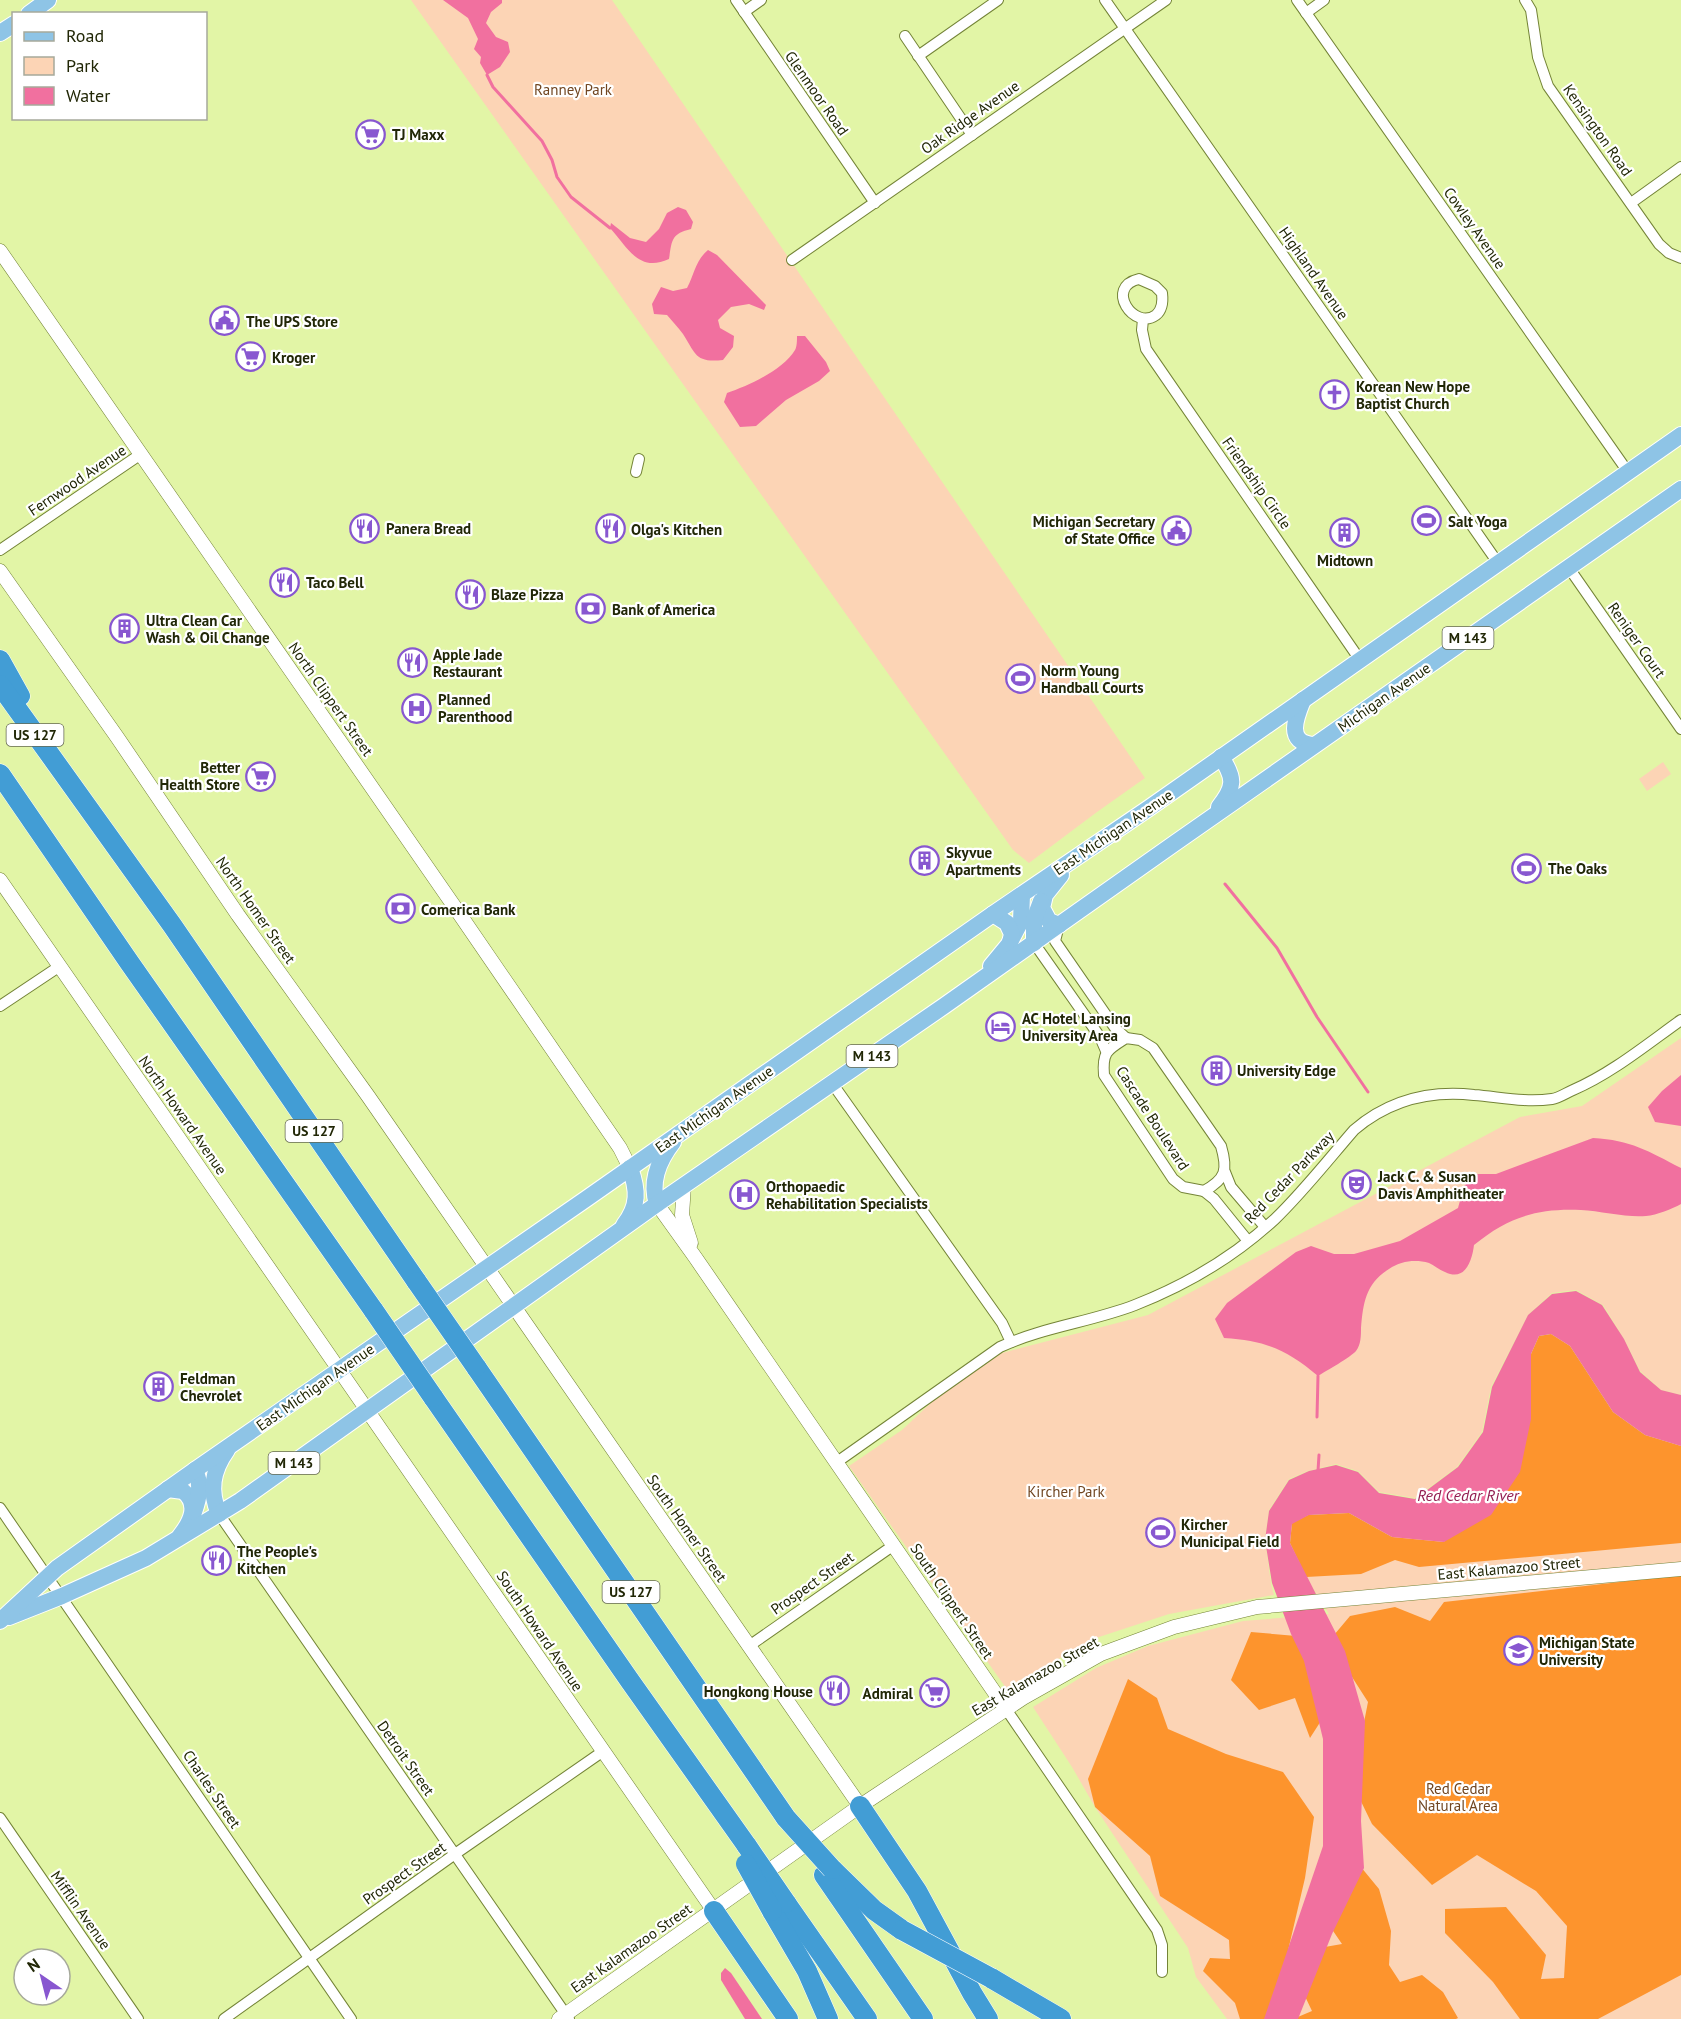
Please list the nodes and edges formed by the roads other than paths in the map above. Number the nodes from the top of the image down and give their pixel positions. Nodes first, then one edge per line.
1 (48, 0) edge
2 (736, 0) edge
3 (761, 0) edge
4 (998, 0) edge
5 (1105, 0) edge
6 (1166, 0) edge
7 (1297, 0) edge
8 (1324, 0) edge
9 (1525, 0) edge
10 (1536, 0) edge
11 (1531, 10) junction
12 (32, 12) edge
13 (744, 12) junction
14 (1306, 13) junction
15 (1125, 29) junction
16 (905, 36) dead end
17 (918, 56) junction
18 (972, 135) junction
19 (1681, 167) edge
20 (875, 203) junction
21 (1631, 203) junction
22 (0, 251) edge
23 (1681, 258) edge
24 (792, 260) dead end
25 (1143, 319) dead end
26 (1681, 435) edge
27 (141, 454) junction
28 (639, 459) dead end
29 (636, 472) dead end
30 (1628, 472) junction
31 (1681, 489) edge
32 (0, 550) edge
33 (1498, 563) junction
34 (1569, 568) junction
35 (0, 571) edge
36 (0, 660) edge
37 (1360, 660) junction
38 (0, 685) edge
39 (1304, 700) junction
40 (1681, 729) edge
41 (1314, 746) junction
42 (1221, 757) junction
43 (0, 774) edge
44 (0, 780) edge
45 (70, 785) junction
46 (28, 815) junction
47 (1207, 820) junction
48 (1174, 843) joint
49 (1082, 853) junction
50 (0, 880) edge
51 (1022, 895) junction
52 (1045, 895) junction
53 (993, 914) junction
54 (1059, 925) junction
55 (1010, 943) junction
56 (1034, 943) junction
57 (60, 966) junction
58 (978, 982) junction
59 (0, 1006) edge
60 (1681, 1020) edge
61 (1126, 1038) junction
62 (1106, 1051) junction
63 (832, 1083) junction
64 (681, 1132) junction
65 (630, 1168) junction
66 (1225, 1172) junction
67 (684, 1185) junction
68 (1204, 1191) junction
69 (657, 1204) junction
70 (1265, 1227) junction
71 (612, 1236) junction
72 (1248, 1241) junction
73 (695, 1257) junction
74 (487, 1268) junction
75 (513, 1305) junction
76 (1011, 1342) junction
77 (340, 1370) junction
78 (368, 1409) junction
79 (232, 1444) junction
80 (837, 1462) junction
81 (218, 1466) junction
82 (195, 1470) junction
83 (168, 1489) junction
84 (240, 1501) junction
85 (0, 1508) edge
86 (219, 1514) junction
87 (192, 1516) junction
88 (176, 1541) junction
89 (894, 1545) junction
90 (1681, 1569) edge
91 (47, 1576) junction
92 (62, 1596) junction
93 (0, 1621) edge
94 (749, 1646) junction
95 (1006, 1709) junction
96 (603, 1752) junction
97 (860, 1806) junction
98 (0, 1818) edge
99 (455, 1854) junction
100 (828, 1872) junction
101 (779, 1907) junction
102 (714, 1911) junction
103 (936, 1927) junction
104 (310, 1958) junction
105 (1162, 1972) dead end
106 (827, 2016) edge
107 (565, 2017) edge
108 (138, 2019) edge
109 (224, 2019) edge
110 (351, 2019) edge
111 (788, 2019) edge
112 (867, 2019) edge
113 (923, 2019) edge
114 (974, 2019) edge
115 (988, 2019) edge
116 (1061, 2019) edge

1 - 12 main road
2 - 13 street, Glenmoor Road
3 - 13 street
4 - 17 street
5 - 15 street, Highland Avenue
6 - 15 street, Oak Ridge Avenue
7 - 14 street, Cowley Avenue
8 - 14 street
9 - 11 street, Kensington Road
10 - 11 street
11 - 21 street, Kensington Road
13 - 20 street, Glenmoor Road
14 - 30 street, Cowley Avenue
15 - 18 street, Oak Ridge Avenue
15 - 33 street, Highland Avenue
16 - 17 street
17 - 18 street
18 - 20 street, Oak Ridge Avenue
19 - 21 street
20 - 24 street, Oak Ridge Avenue
21 - 23 street, Kensington Road
22 - 27 street, North Clippert Street
25 - 37 street, Friendship Circle
26 - 30 main road, M 143
27 - 32 street, Fernwood Avenue
27 - 65 street, North Clippert Street
28 - 29 street
30 - 33 main road, M 143
31 - 34 main road, Michigan Avenue / M 143
33 - 37 main road, East Michigan Avenue / M 143
34 - 40 street, Reniger Court
34 - 41 main road, Michigan Avenue / M 143
35 - 74 street, North Homer Street
36 - 45 highway
37 - 39 main road, East Michigan Avenue / M 143
38 - 45 highway, US 127
39 - 41 main road
39 - 42 main road, East Michigan Avenue / M 143
41 - 47 main road, Michigan Avenue / M 143
42 - 47 main road
42 - 49 main road, East Michigan Avenue / M 143
43 - 46 highway, US 127
44 - 46 highway
45 - 100 highway, US 127, bridge
46 - 101 highway, US 127, bridge
47 - 48 main road, Michigan Avenue / M 143
48 - 54 main road, East Michigan Avenue / M 143
49 - 51 main road, East Michigan Avenue / M 143
49 - 52 main road
50 - 57 street, North Howard Avenue
51 - 53 main road, East Michigan Avenue / M 143
51 - 55 main road
52 - 54 main road
52 - 56 main road
53 - 55 main road
53 - 64 main road, East Michigan Avenue / M 143
54 - 56 main road, East Michigan Avenue / M 143
54 - 61 street
55 - 58 main road
56 - 58 main road, East Michigan Avenue / M 143
56 - 62 street, Cascade Boulevard
57 - 59 street
57 - 77 street, North Howard Avenue
58 - 63 main road, East Michigan Avenue / M 143
60 - 70 street, Red Cedar Parkway
61 - 62 street, Cascade Boulevard
61 - 66 street
62 - 68 street, Cascade Boulevard
63 - 67 main road, East Michigan Avenue / M 143
63 - 76 street
64 - 65 main road, East Michigan Avenue / M 143
64 - 69 main road
65 - 71 main road
65 - 74 main road, East Michigan Avenue / M 143
66 - 68 street
66 - 70 street
67 - 69 main road, East Michigan Avenue / M 143
67 - 73 street, South Clippert Street
68 - 72 street
69 - 71 main road, East Michigan Avenue / M 143
69 - 73 street, South Clippert Street
70 - 72 street, Red Cedar Parkway
71 - 75 main road, East Michigan Avenue / M 143
72 - 76 street, Red Cedar Parkway
73 - 80 street, South Clippert Street
74 - 75 street, South Homer Street
74 - 77 main road, East Michigan Avenue / M 143
75 - 78 main road, East Michigan Avenue / M 143
75 - 94 street, South Homer Street
76 - 80 street, Red Cedar Parkway
77 - 78 street, South Howard Avenue
77 - 79 main road, East Michigan Avenue / M 143
78 - 84 main road, East Michigan Avenue / M 143
78 - 96 street, South Howard Avenue
79 - 81 main road
79 - 82 main road, East Michigan Avenue / M 143
80 - 89 street, South Clippert Street
81 - 84 main road
81 - 86 main road
82 - 83 main road, East Michigan Avenue
82 - 87 main road
83 - 87 main road
83 - 91 main road, East Michigan Avenue
84 - 86 main road, East Michigan Avenue / M 143
85 - 91 street, Charles Street
86 - 88 main road, East Michigan Avenue
86 - 99 street, Detroit Street
87 - 88 main road
88 - 92 main road, East Michigan Avenue
89 - 94 street, Prospect Street
89 - 95 street, South Clippert Street
90 - 95 street, East Kalamazoo Street
91 - 92 street, Charles Street
91 - 93 main road, East Michigan Avenue
92 - 93 main road, East Michigan Avenue
92 - 104 street, Charles Street
94 - 97 street, South Homer Street
95 - 97 street, East Kalamazoo Street
95 - 105 street, South Clippert Street
96 - 99 street, Prospect Street
96 - 102 street, South Howard Avenue
97 - 102 street, East Kalamazoo Street
97 - 103 highway
98 - 108 street, Mifflin Avenue
99 - 104 street, Prospect Street
99 - 107 street, Detroit Street
100 - 113 highway, US 127
100 - 116 highway, bridge
101 - 106 highway
101 - 112 highway, US 127
102 - 107 street, East Kalamazoo Street
102 - 111 highway
103 - 114 highway
103 - 115 highway
104 - 109 street, Prospect Street
104 - 110 street, Charles Street

